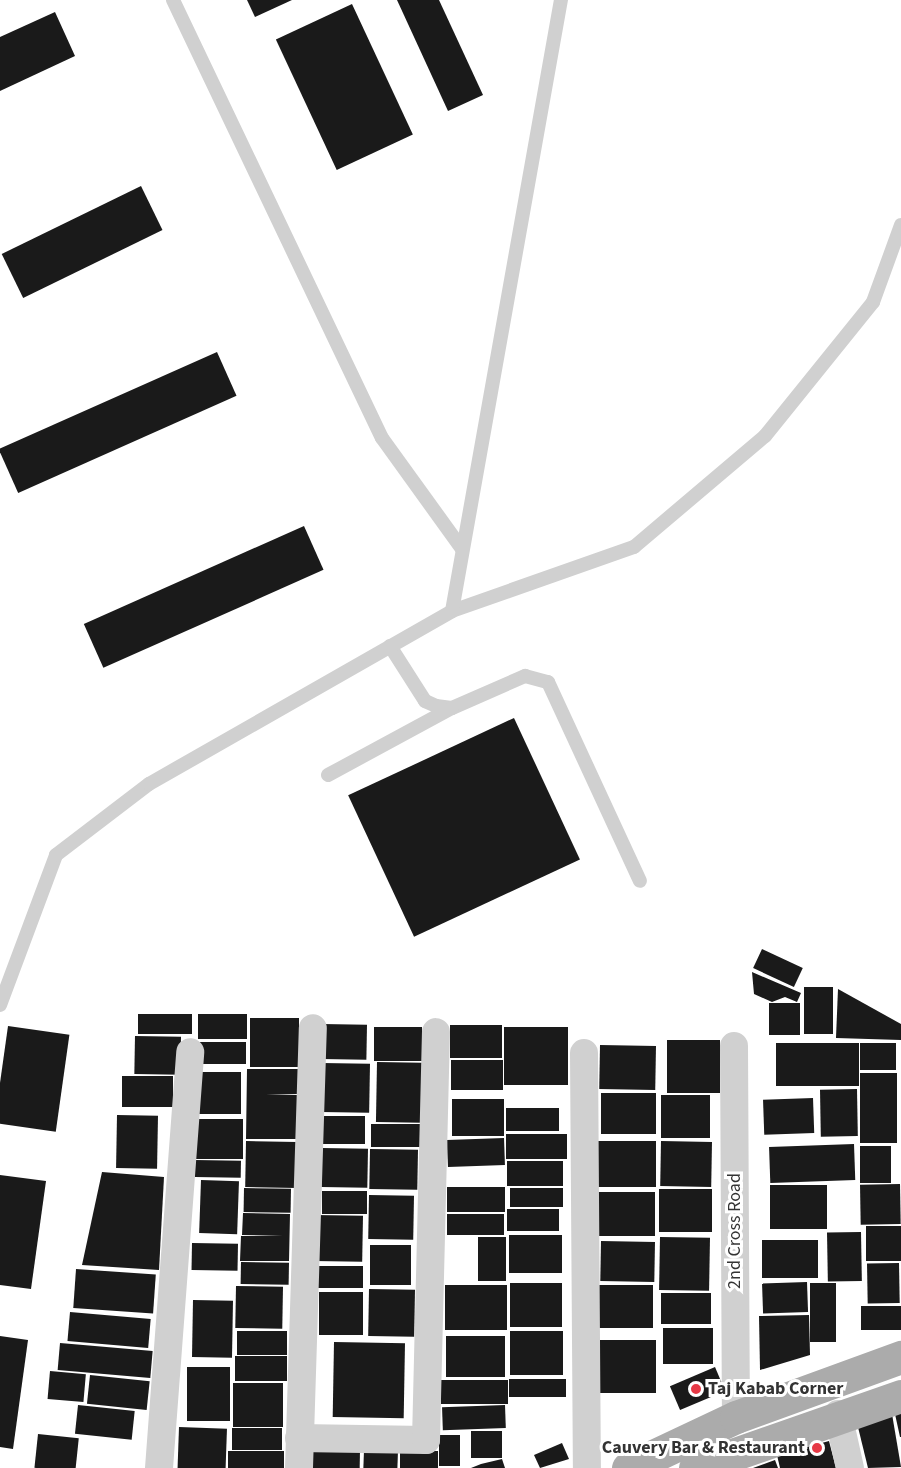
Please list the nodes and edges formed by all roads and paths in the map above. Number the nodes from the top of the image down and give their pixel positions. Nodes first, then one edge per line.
1 (173, 0) edge
2 (561, 0) edge
3 (901, 225) edge
4 (462, 549) junction
5 (452, 610) junction
6 (390, 646) junction
7 (452, 708) junction
8 (328, 775) dead end
9 (640, 881) dead end
10 (0, 1005) edge
11 (313, 1028) dead end
12 (436, 1032) dead end
13 (734, 1046) dead end
14 (190, 1052) dead end
15 (584, 1053) dead end
16 (901, 1357) edge
17 (901, 1396) edge
18 (838, 1414) junction
19 (736, 1417) junction
20 (299, 1438) junction
21 (159, 1468) edge
22 (299, 1468) edge
23 (587, 1468) edge
24 (628, 1468) edge
25 (695, 1468) edge
26 (850, 1468) edge

1 - 4 lane
2 - 4 lane
3 - 5 lane
4 - 5 lane
5 - 6 lane
6 - 7 lane
6 - 10 lane
7 - 8 lane
7 - 9 lane
11 - 20 street
12 - 20 street
13 - 19 street, 2nd Cross Road
14 - 21 street
15 - 23 street
16 - 19 main road
17 - 18 main road
18 - 25 main road
18 - 26 street
19 - 24 main road
20 - 22 street

